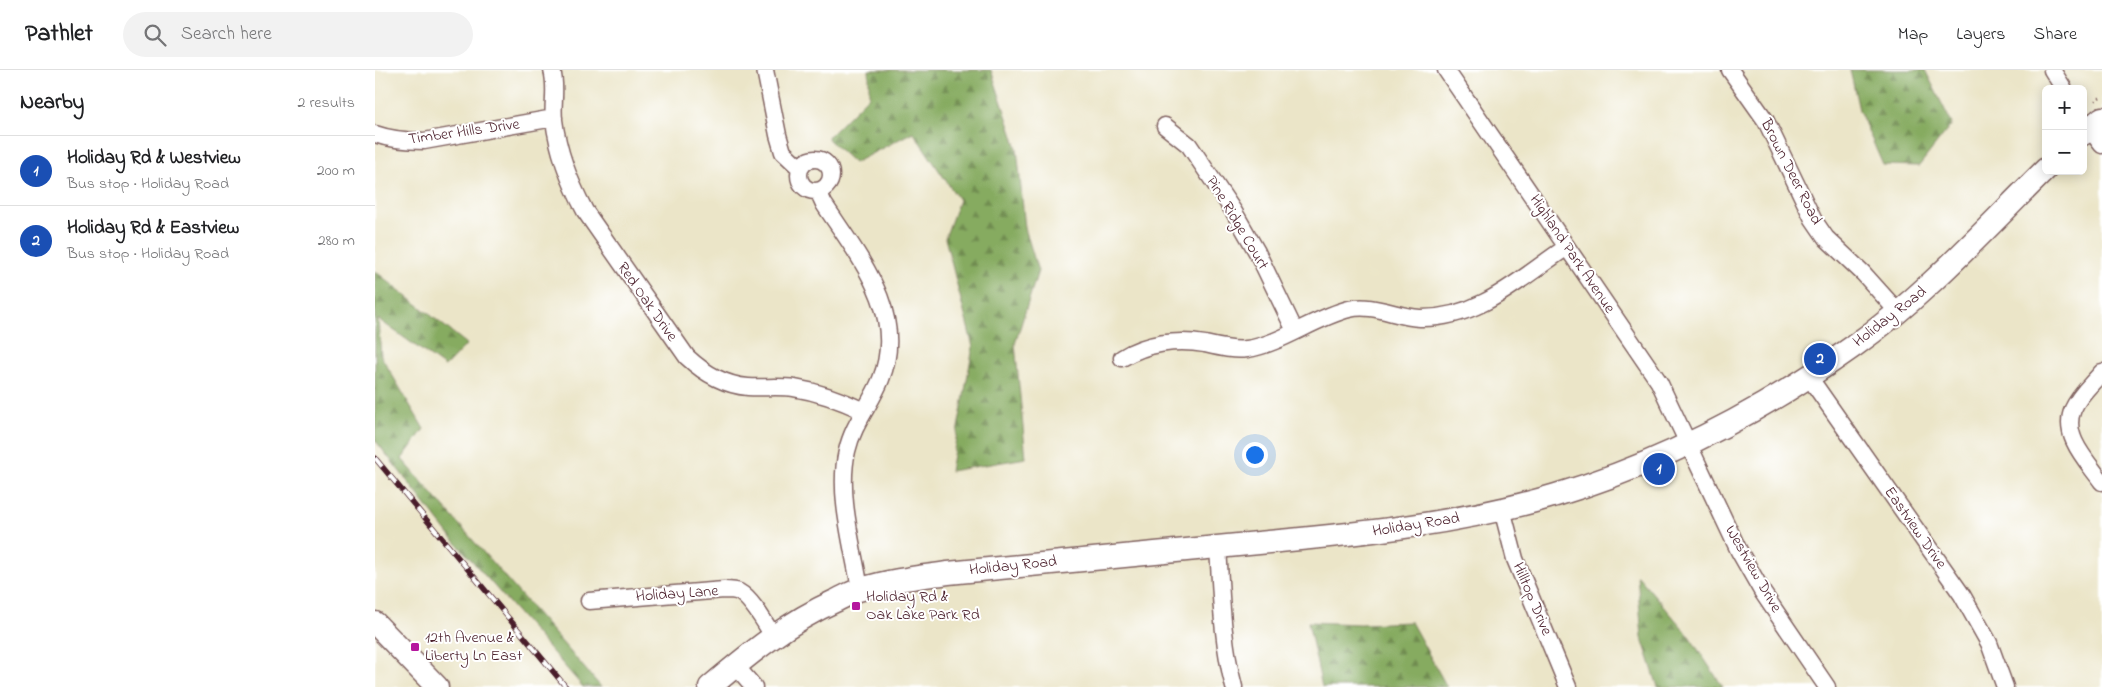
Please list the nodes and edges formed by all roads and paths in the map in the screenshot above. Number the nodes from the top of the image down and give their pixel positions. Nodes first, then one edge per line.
1 (552, 70) edge
2 (765, 70) edge
3 (1446, 70) edge
4 (1730, 70) edge
5 (2053, 70) edge
6 (2062, 85) edge
7 (554, 118) junction
8 (1165, 126) dead end
9 (375, 134) edge
10 (800, 168) junction
11 (2042, 173) edge
12 (818, 191) junction
13 (1567, 247) junction
14 (1898, 312) junction
15 (1295, 331) junction
16 (1122, 358) dead end
17 (2102, 372) edge
18 (1809, 377) junction
19 (864, 411) junction
20 (1688, 444) junction
21 (2102, 482) edge
22 (1502, 509) junction
23 (1218, 548) junction
24 (860, 589) junction
25 (589, 601) dead end
26 (379, 633) edge
27 (773, 636) junction
28 (735, 665) junction
29 (437, 687) edge
30 (710, 687) edge
31 (754, 687) edge
32 (1234, 687) edge
33 (1568, 687) edge
34 (1827, 687) edge
35 (2005, 687) edge

1 - 7 street, Red Oak Drive
2 - 10 street
3 - 13 street, Highland Park Avenue
4 - 14 street, Brown Deer Road
5 - 6 street
7 - 9 street, Timber Hills Drive
7 - 19 street, Red Oak Drive
8 - 15 street, Pine Ridge Court
10 - 12 street
10 - 12 street
11 - 14 street, Holiday Road
12 - 19 street
13 - 15 street
13 - 20 street, Highland Park Avenue
14 - 18 street, Holiday Road
15 - 16 street
17 - 21 street
18 - 20 street, Holiday Road
18 - 35 street, Eastview Drive
19 - 24 street
20 - 22 street, Holiday Road
20 - 34 street, Westview Drive
22 - 23 street, Holiday Road
22 - 33 street, Hilltop Drive
23 - 24 street, Holiday Road
23 - 32 street
24 - 27 street, Holiday Road
25 - 27 street, Holiday Lane
26 - 29 street
27 - 28 street, Holiday Road
28 - 30 street, Holiday Road
28 - 31 street

